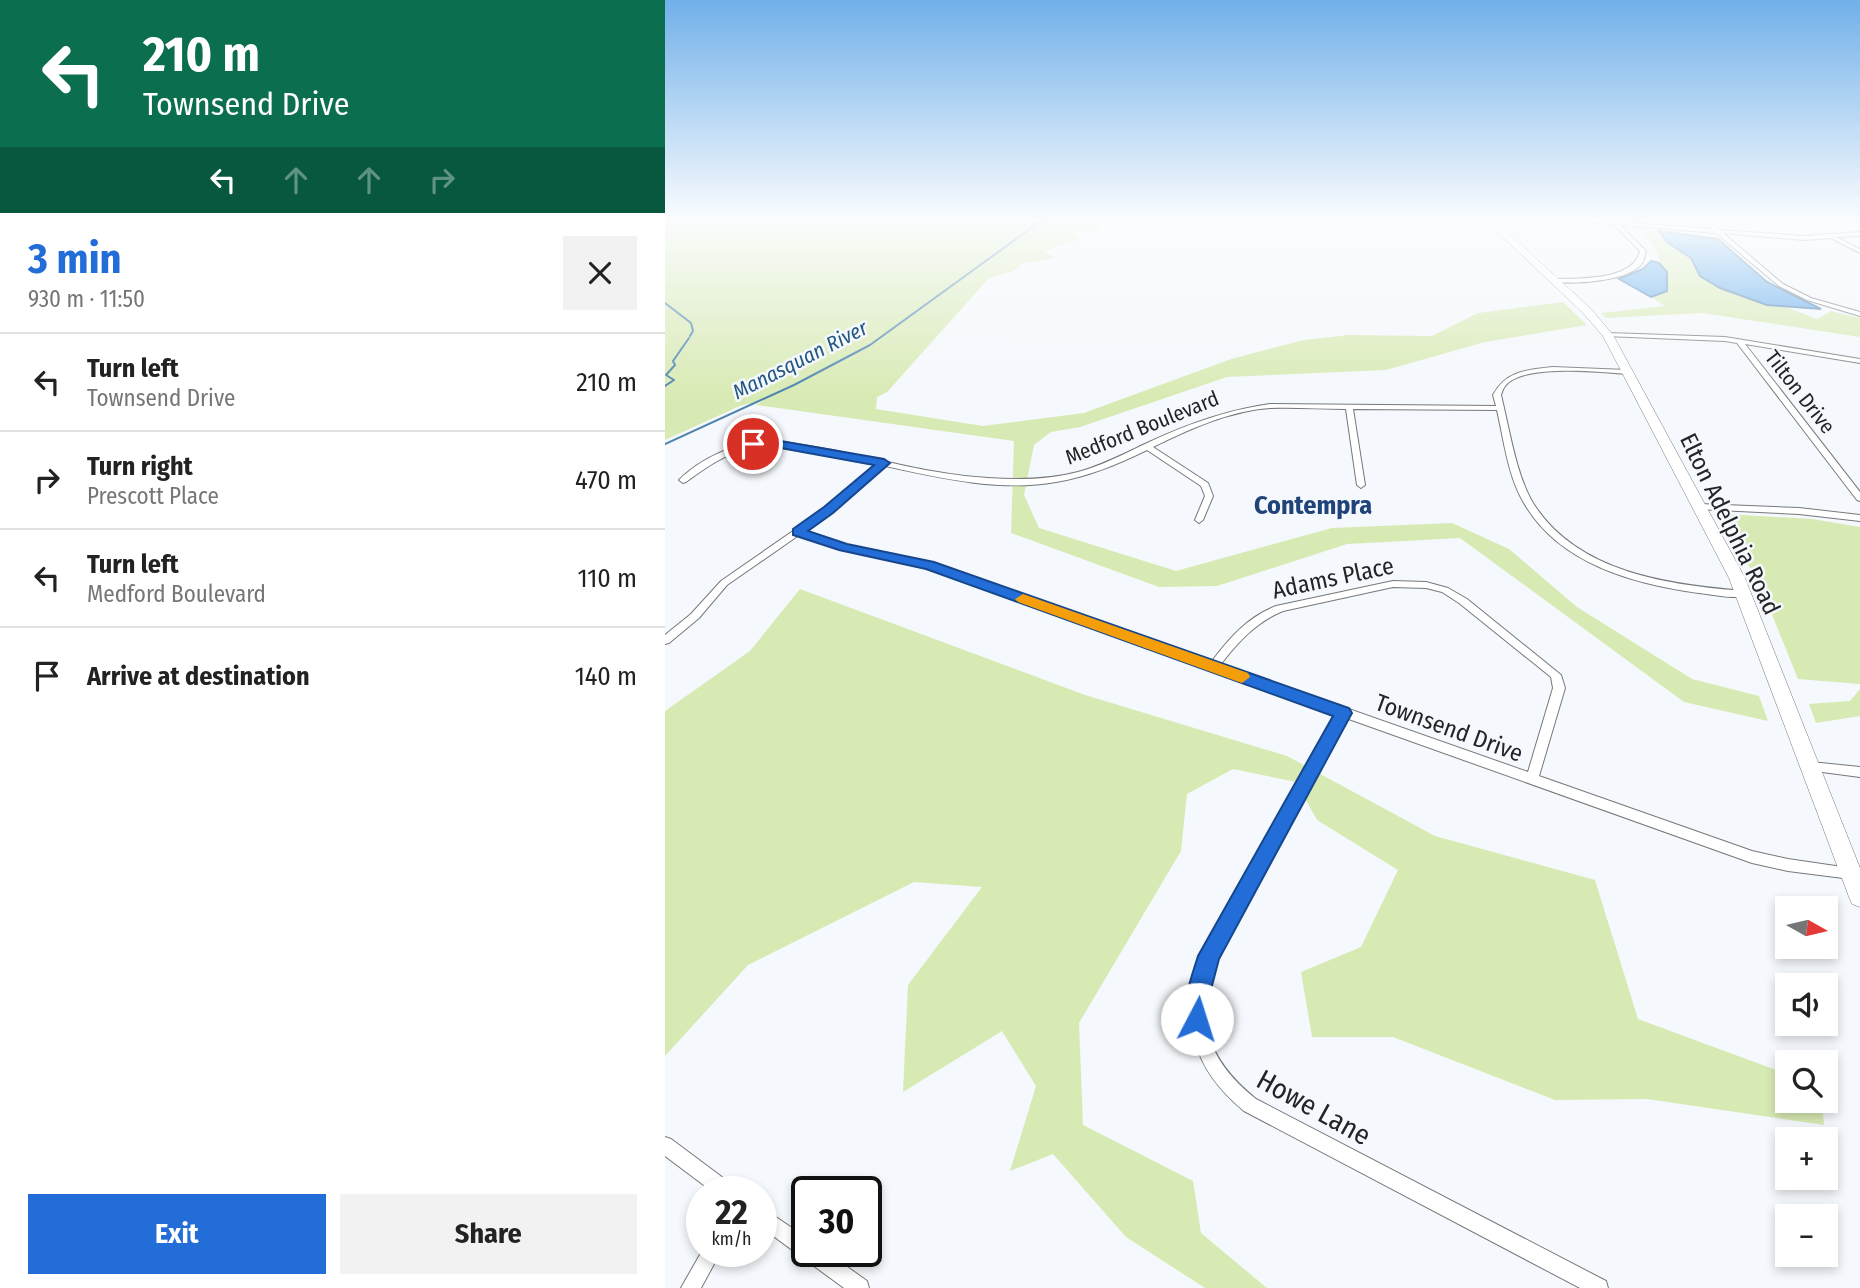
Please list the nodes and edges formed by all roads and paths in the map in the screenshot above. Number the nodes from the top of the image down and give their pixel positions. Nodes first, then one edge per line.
1 (1552, 278) edge
2 (1600, 278) edge
3 (1773, 278) edge
4 (1555, 281) junction
5 (1860, 314) edge
6 (1608, 335) junction
7 (1739, 341) junction
8 (1860, 361) edge
9 (1627, 372) junction
10 (1349, 406) junction
11 (1500, 408) junction
12 (1146, 446) junction
13 (884, 463) junction
14 (683, 480) dead end
15 (1361, 485) dead end
16 (1860, 498) edge
17 (1700, 508) junction
18 (1860, 518) edge
19 (1199, 520) dead end
20 (797, 532) junction
21 (1744, 594) junction
22 (666, 638) edge
23 (1213, 667) junction
24 (1343, 713) junction
25 (1811, 767) junction
26 (1860, 772) edge
27 (1532, 780) junction
28 (1851, 873) junction
29 (1860, 897) edge
30 (665, 1144) edge
31 (707, 1176) edge
32 (702, 1267) edge
33 (831, 1267) edge
34 (690, 1288) edge
35 (860, 1288) edge
36 (1599, 1288) edge

1 - 4 main road, Elton Adelphia Road
2 - 4 street
3 - 5 street
4 - 6 main road, Elton Adelphia Road
6 - 7 street
6 - 9 main road, Elton Adelphia Road
7 - 8 street
7 - 16 street, Tilton Drive
9 - 11 street
9 - 17 main road, Elton Adelphia Road
10 - 11 street, Medford Boulevard
10 - 12 street, Medford Boulevard
10 - 15 street
11 - 21 street
12 - 13 street, Medford Boulevard
12 - 19 street
13 - 14 street, Medford Boulevard
13 - 20 street
17 - 18 street
17 - 21 main road, Elton Adelphia Road
20 - 22 street
20 - 23 street, Townsend Drive
21 - 25 main road, Elton Adelphia Road
23 - 24 street, Townsend Drive
23 - 27 street, Adams Place
24 - 27 street, Townsend Drive
24 - 36 street, Howe Lane
25 - 26 street
25 - 28 main road, Elton Adelphia Road
27 - 28 street, Townsend Drive
28 - 29 main road, Elton Adelphia Road
30 - 31 street
32 - 34 street
33 - 35 street

